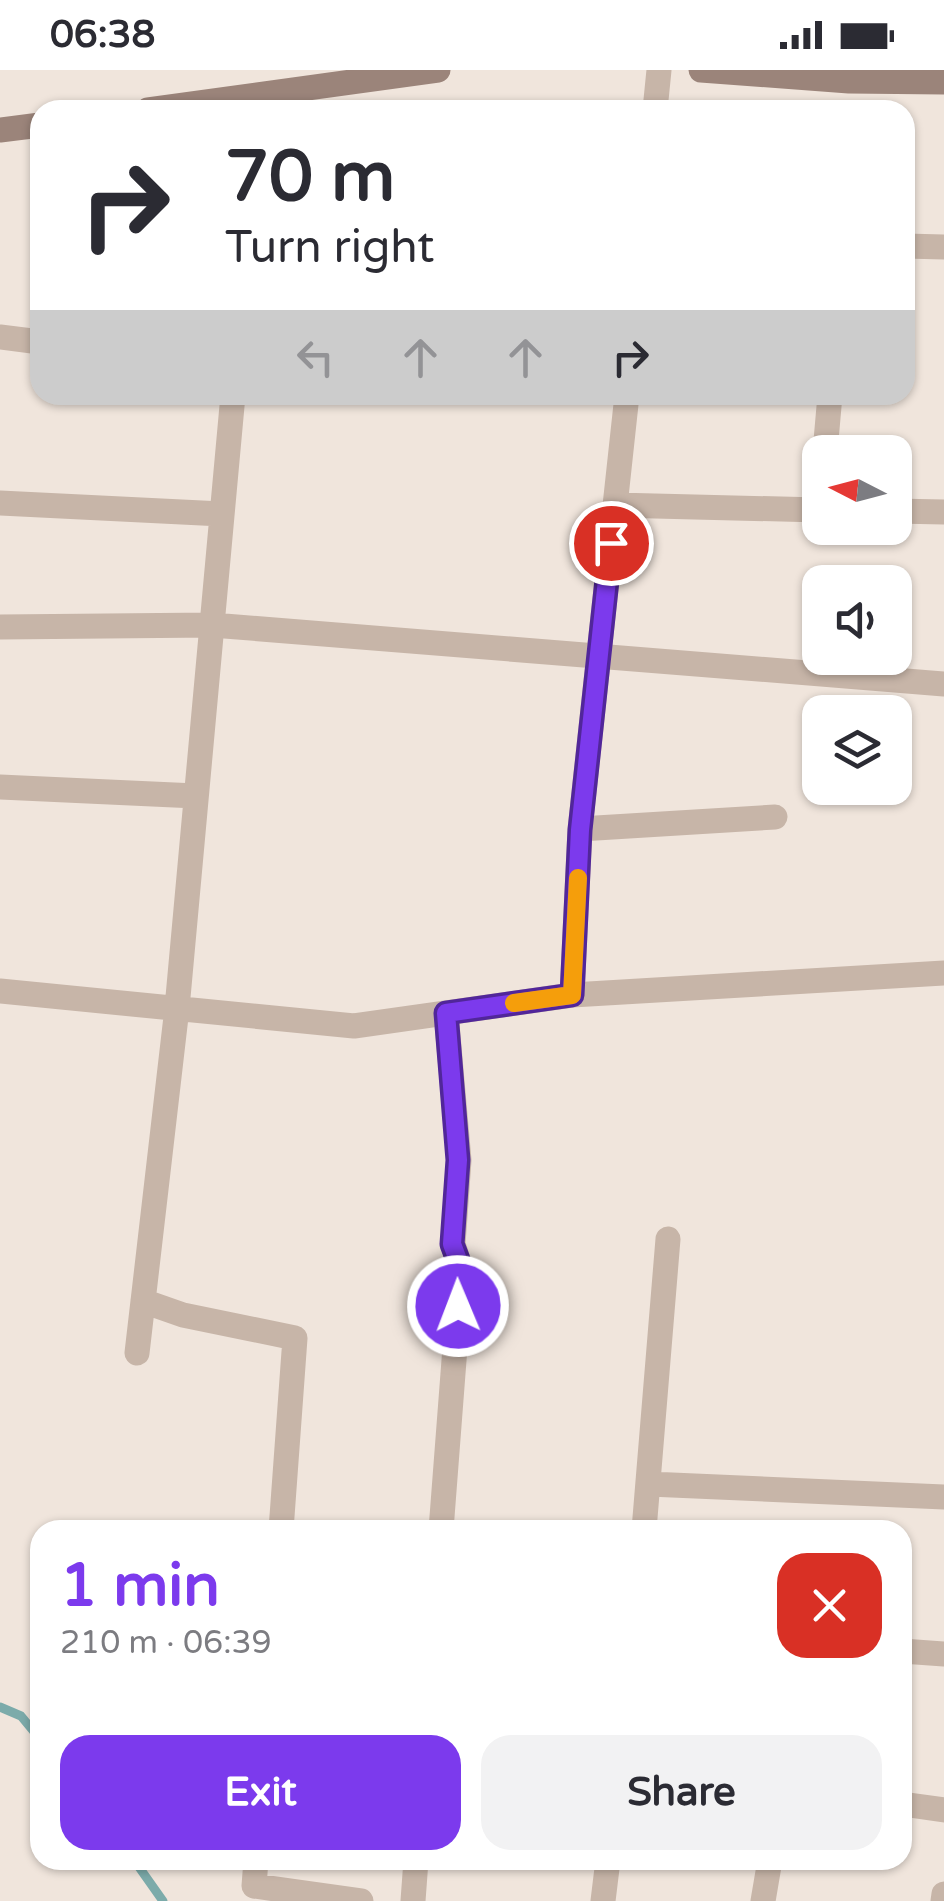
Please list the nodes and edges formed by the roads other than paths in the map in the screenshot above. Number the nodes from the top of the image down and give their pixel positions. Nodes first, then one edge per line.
1 (659, 70) edge
2 (702, 70) edge
3 (426, 71) edge
4 (944, 82) edge
5 (271, 100) edge
6 (656, 100) edge
7 (30, 126) edge
8 (0, 130) edge
9 (915, 246) edge
10 (944, 247) edge
11 (0, 338) edge
12 (30, 341) edge
13 (232, 405) edge
14 (626, 405) edge
15 (829, 405) edge
16 (826, 435) edge
17 (0, 503) edge
18 (615, 505) junction
19 (802, 508) edge
20 (912, 511) edge
21 (944, 512) edge
22 (222, 514) junction
23 (212, 625) junction
24 (0, 628) edge
25 (599, 658) junction
26 (944, 684) edge
27 (0, 787) edge
28 (196, 796) junction
29 (776, 817) dead end
30 (580, 830) junction
31 (944, 973) edge
32 (0, 992) edge
33 (572, 995) junction
34 (177, 1008) junction
35 (446, 1013) junction
36 (668, 1240) dead end
37 (143, 1301) junction
38 (137, 1353) dead end
39 (649, 1484) junction
40 (944, 1497) edge
41 (282, 1520) edge
42 (442, 1520) edge
43 (645, 1520) edge
44 (912, 1652) edge
45 (944, 1654) edge
46 (912, 1805) edge
47 (944, 1810) edge
48 (255, 1870) edge
49 (415, 1870) edge
50 (607, 1870) edge
51 (768, 1870) edge
52 (361, 1901) edge
53 (413, 1901) edge
54 (603, 1901) edge
55 (763, 1901) edge

1 - 6 street
2 - 4 street
3 - 5 street
7 - 8 street
9 - 10 street
11 - 12 street
13 - 22 street
14 - 18 street
15 - 16 street
17 - 22 street
18 - 19 street
18 - 25 street
20 - 21 street
22 - 23 street
23 - 24 street
23 - 25 street
23 - 28 street
25 - 26 street
25 - 30 street
27 - 28 street
28 - 34 street
29 - 30 street
30 - 33 street
31 - 33 street
32 - 34 street
33 - 35 street
34 - 35 street
34 - 37 street
35 - 42 street
36 - 39 street
37 - 38 street
37 - 41 street
39 - 40 street
39 - 43 street
44 - 45 street
46 - 47 street
48 - 52 street
49 - 53 street
50 - 54 street
51 - 55 street

